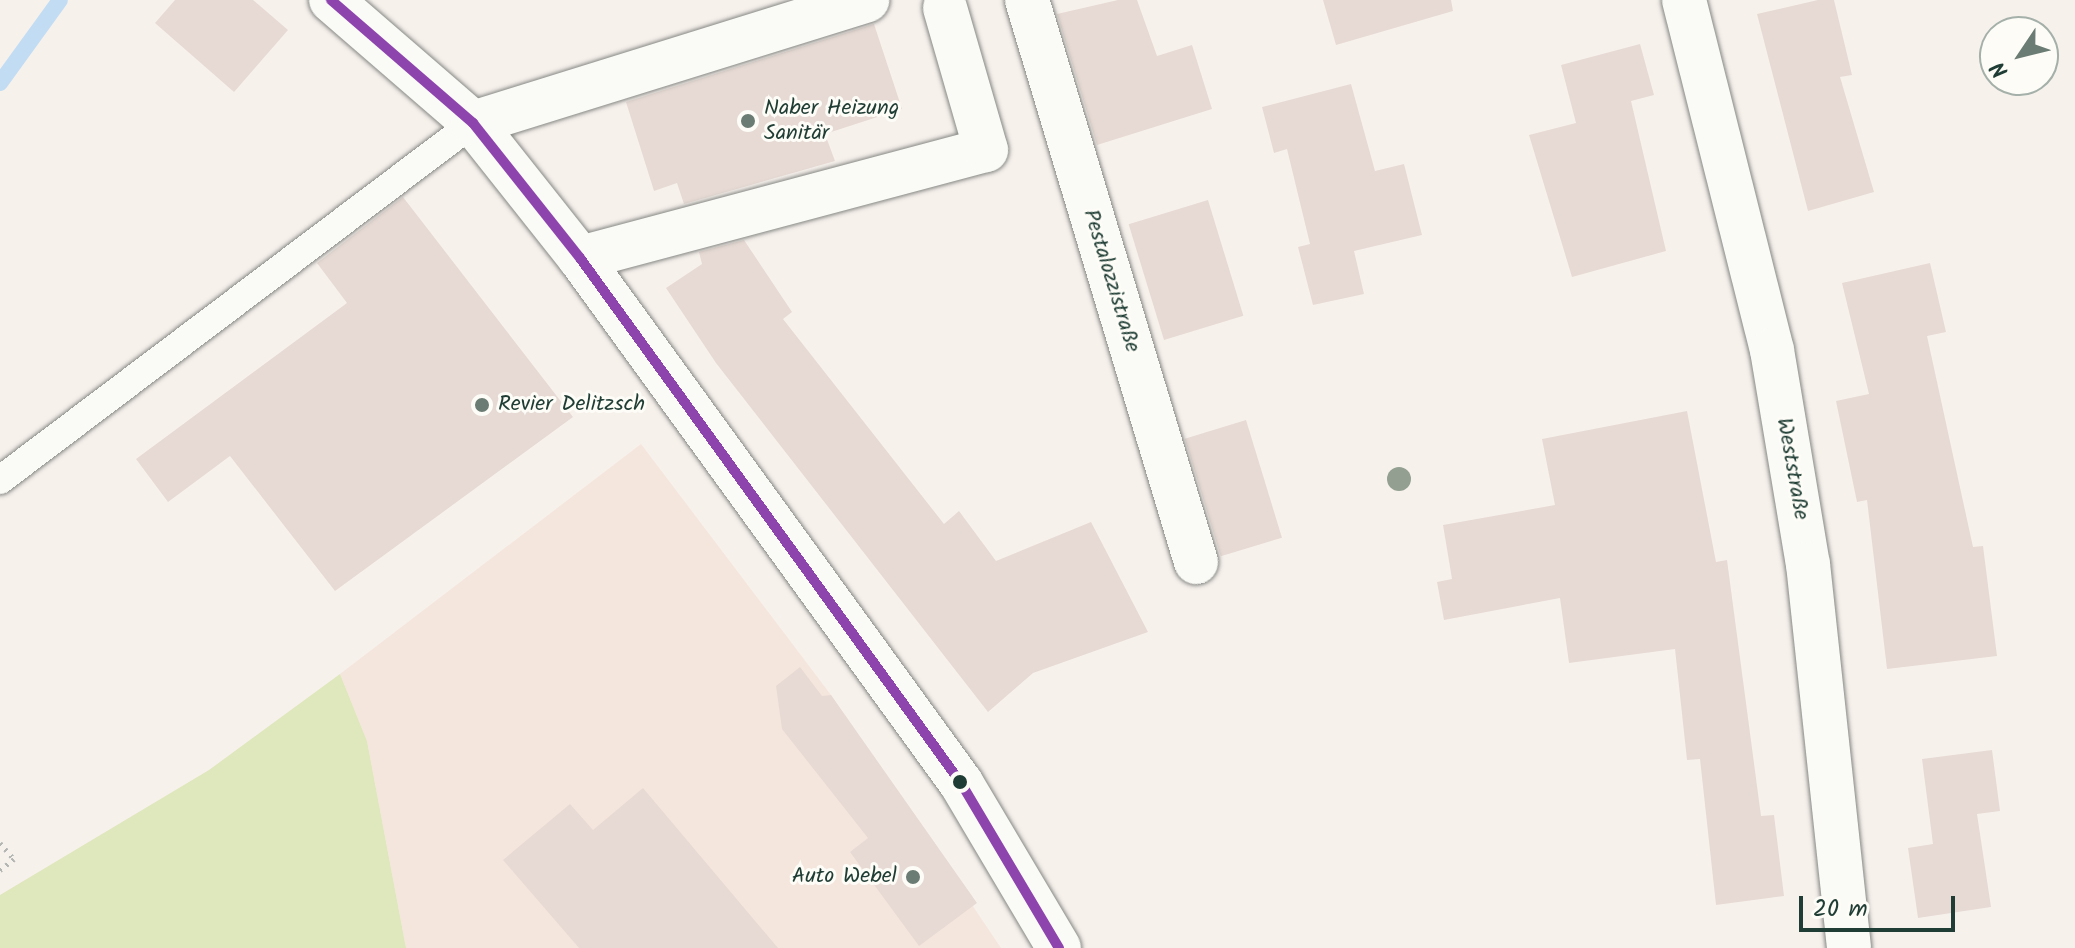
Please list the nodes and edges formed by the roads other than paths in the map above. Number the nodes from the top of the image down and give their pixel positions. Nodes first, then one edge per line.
1 (331, 0) edge
2 (867, 0) edge
3 (1027, 0) edge
4 (1684, 0) edge
5 (945, 8) dead end
6 (473, 123) junction
7 (580, 258) junction
8 (0, 480) edge
9 (1196, 562) dead end
10 (1059, 948) edge
11 (1849, 948) edge

1 - 6 street
2 - 6 street
3 - 9 street, Pestalozzistraße
4 - 11 street, Weststraße
5 - 7 street
6 - 7 street
6 - 8 lane
7 - 10 street

